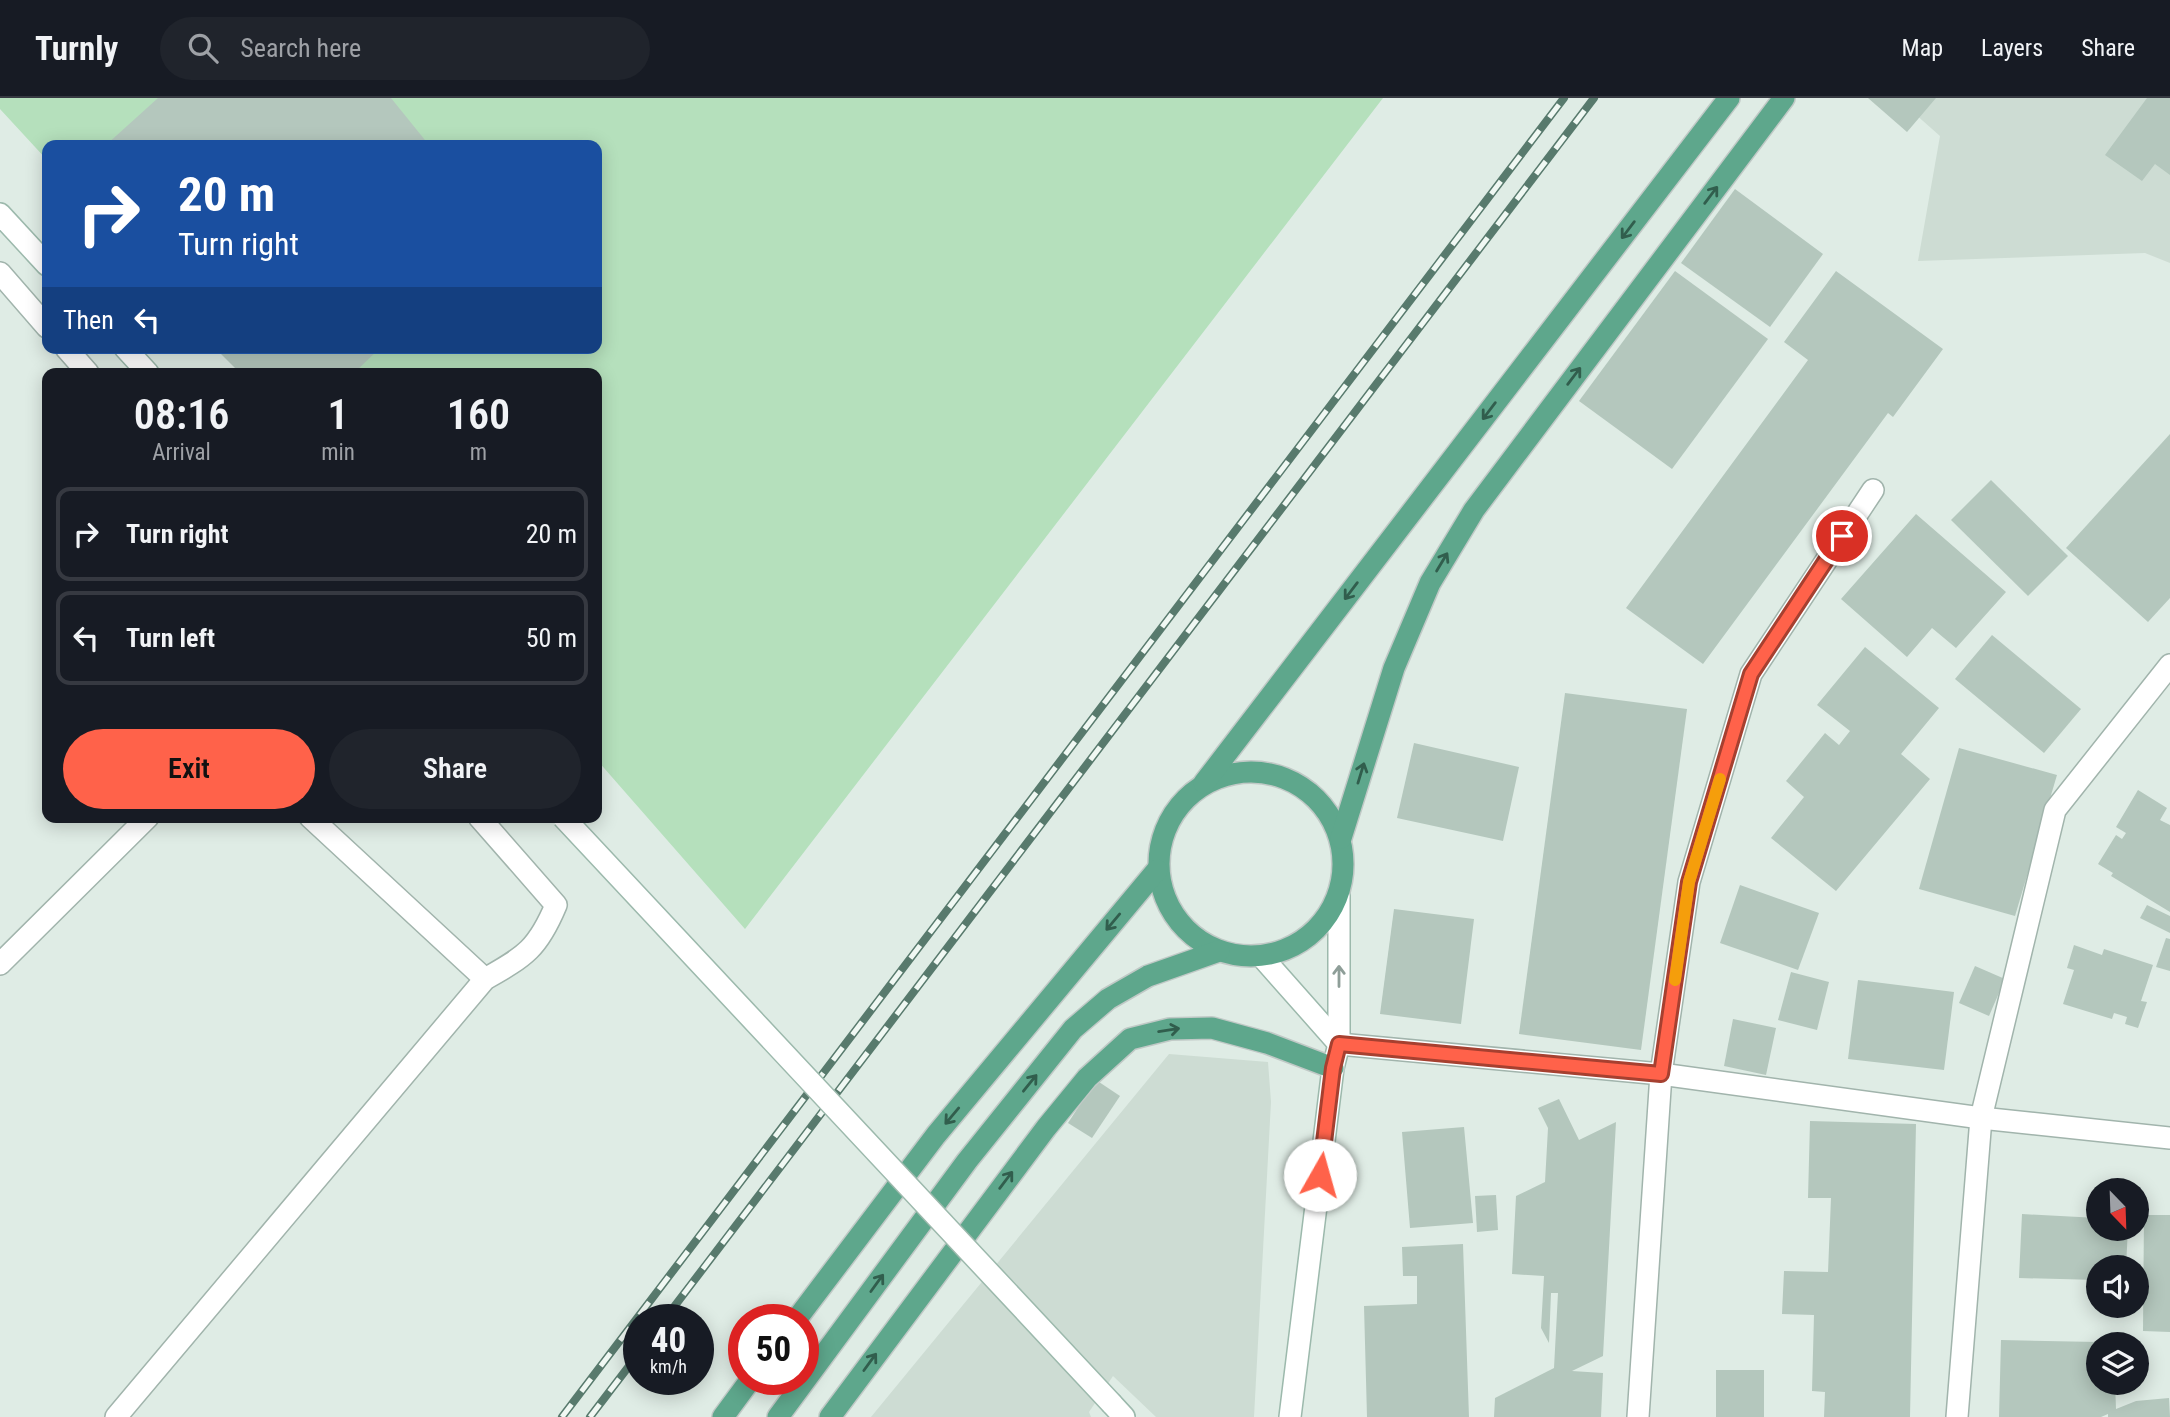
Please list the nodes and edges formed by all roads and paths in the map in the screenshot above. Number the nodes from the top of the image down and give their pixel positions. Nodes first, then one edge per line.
1 (1729, 98) edge
2 (1784, 98) edge
3 (0, 214) edge
4 (42, 259) edge
5 (0, 273) edge
6 (42, 321) edge
7 (71, 354) edge
8 (131, 354) edge
9 (84, 368) edge
10 (143, 368) edge
11 (1873, 490) dead end
12 (2170, 665) edge
13 (1205, 783) junction
14 (142, 823) edge
15 (316, 823) edge
16 (484, 823) edge
17 (570, 823) edge
18 (1341, 838) junction
19 (1157, 870) junction
20 (1339, 895) junction
21 (1219, 951) junction
22 (1262, 957) junction
23 (0, 964) edge
24 (485, 979) junction
25 (1339, 1044) junction
26 (1333, 1068) junction
27 (1661, 1074) junction
28 (1981, 1118) junction
29 (2170, 1138) edge
30 (808, 1304) edge
31 (739, 1395) edge
32 (1118, 1411) edge
33 (116, 1417) edge
34 (723, 1417) edge
35 (778, 1417) edge
36 (830, 1417) edge
37 (1290, 1417) edge
38 (1638, 1417) edge
39 (1957, 1417) edge

1 -> 13 main road
18 -> 2 main road
3 - 4 street
5 - 6 street
7 - 9 street
8 - 10 street
11 - 27 street
12 - 28 street
13 - 18 main road
13 - 19 main road
14 - 23 street
15 - 24 street
16 - 24 street
17 - 32 street, bridge
18 - 20 main road
19 - 21 main road
19 -> 30 main road
20 - 22 main road
25 -> 20 street
21 - 22 main road
35 -> 21 main road
22 - 25 street
24 - 33 street
25 - 26 street
25 - 27 street
36 -> 26 main road
26 - 37 street
27 - 28 street
27 - 38 street
28 - 29 street
28 - 39 street
31 - 34 main road

